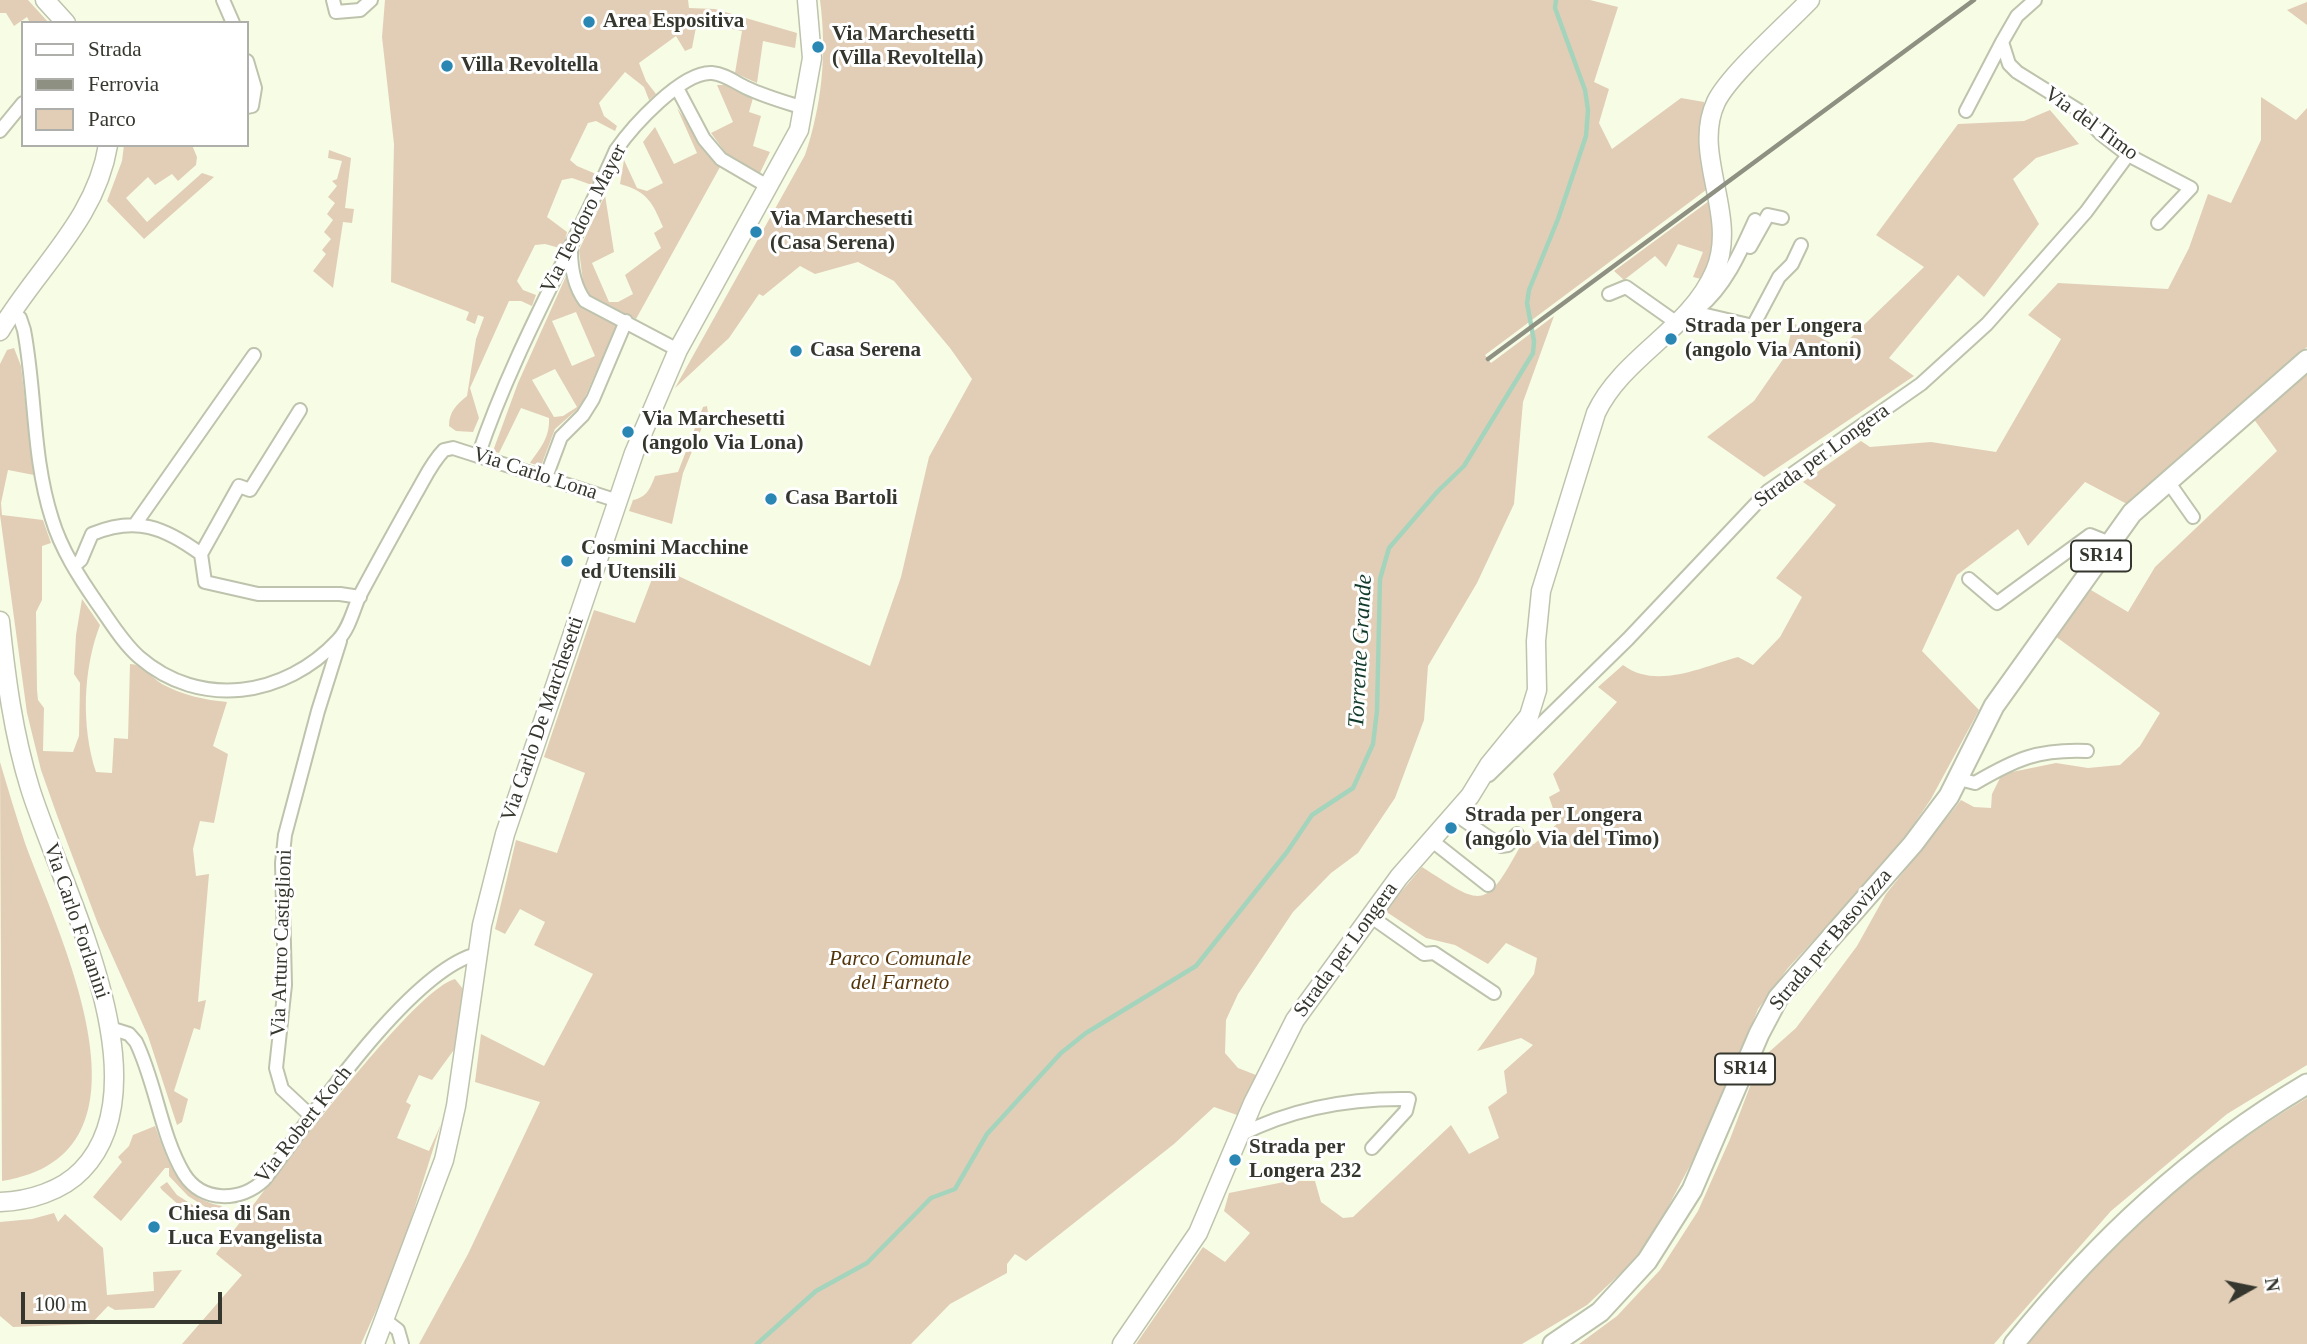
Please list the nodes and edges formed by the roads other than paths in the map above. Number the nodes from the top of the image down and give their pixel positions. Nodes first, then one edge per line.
1 (223, 0) edge
2 (333, 0) edge
3 (371, 0) edge
4 (807, 0) edge
5 (1810, 0) edge
6 (2035, 0) edge
7 (49, 2) edge
8 (64, 21) edge
9 (232, 21) edge
10 (2002, 42) junction
11 (248, 64) edge
12 (677, 89) junction
13 (21, 105) edge
14 (248, 107) edge
15 (804, 108) junction
16 (1966, 110) dead end
17 (0, 131) edge
18 (108, 147) edge
19 (2128, 155) junction
20 (769, 187) junction
21 (1782, 218) dead end
22 (1755, 220) dead end
23 (2158, 223) dead end
24 (1801, 245) dead end
25 (571, 246) junction
26 (1739, 255) junction
27 (1609, 294) dead end
28 (12, 311) junction
29 (1687, 315) junction
30 (626, 321) junction
31 (0, 331) edge
32 (678, 350) junction
33 (254, 355) dead end
34 (2307, 360) edge
35 (300, 410) dead end
36 (453, 448) joint
37 (478, 456) junction
38 (545, 477) junction
39 (2167, 480) junction
40 (618, 500) junction
41 (2193, 517) dead end
42 (136, 523) junction
43 (2110, 542) junction
44 (201, 554) junction
45 (74, 566) junction
46 (1969, 579) dead end
47 (360, 597) junction
48 (0, 621) edge
49 (342, 637) junction
50 (2087, 751) dead end
51 (1959, 779) junction
52 (1480, 783) junction
53 (1455, 814) junction
54 (1517, 834) dead end
55 (1431, 840) junction
56 (1489, 885) dead end
57 (1370, 916) junction
58 (477, 954) junction
59 (1494, 993) dead end
60 (110, 1027) junction
61 (2307, 1084) edge
62 (312, 1116) junction
63 (1240, 1135) junction
64 (1372, 1148) dead end
65 (0, 1202) edge
66 (385, 1320) junction
67 (375, 1344) edge
68 (402, 1344) edge
69 (1122, 1344) edge
70 (1553, 1344) edge
71 (2014, 1344) edge

1 - 9 street
2 - 3 street
4 - 15 main road, Via Carlo De Marchesetti
5 - 29 main road, Strada per Longera
6 - 10 street
7 - 8 main road
10 - 16 street
10 - 19 street, Via del Timo
11 - 14 street
12 - 15 street, Via Teodoro Mayer
12 - 20 street
12 - 25 street, Via Teodoro Mayer
13 - 17 street
15 - 20 main road, Via Carlo De Marchesetti
18 - 28 main road
19 - 23 street, Via del Timo
19 - 52 street, Strada per Longera
20 - 32 main road, Via Carlo De Marchesetti
21 - 26 street
22 - 26 street
24 - 29 street
25 - 30 street
25 - 37 street, Via Teodoro Mayer
26 - 29 street
27 - 29 street
28 - 31 main road
28 - 45 street
29 - 52 main road, Strada per Longera
30 - 32 street
30 - 38 street
32 - 40 main road, Via Carlo De Marchesetti
33 - 42 street
34 - 39 main road, Strada per Basovizza / SR14
35 - 44 street
36 - 37 street, Via Carlo Lona
36 - 47 street, Via Arturo Castiglioni
37 - 38 street, Via Carlo Lona
38 - 40 street, Via Carlo Lona
39 - 41 street
39 - 43 main road, Strada per Basovizza / SR14
40 - 58 main road, Via Carlo De Marchesetti
42 - 44 street
42 - 45 street
43 - 46 street
43 - 51 main road, Strada per Basovizza / SR14
44 - 47 street
45 - 49 street
47 - 49 street, Via Arturo Castiglioni
48 - 60 main road, Via Carlo Forlanini
49 - 62 street, Via Arturo Castiglioni
50 - 51 street
51 - 70 main road, Strada per Basovizza / SR14
52 - 53 main road, Strada per Longera
53 - 54 street
53 - 55 main road, Strada per Longera
55 - 56 street
55 - 57 main road, Strada per Longera
57 - 59 street
57 - 63 main road, Strada per Longera
58 - 62 street, Via Robert Koch
58 - 66 main road, Via Carlo De Marchesetti
60 - 62 street, Via Robert Koch
60 - 65 main road, Via Carlo Forlanini
61 - 71 main road
63 - 64 street
63 - 69 main road, Strada per Longera
66 - 67 main road, Via Carlo De Marchesetti
66 - 68 street

